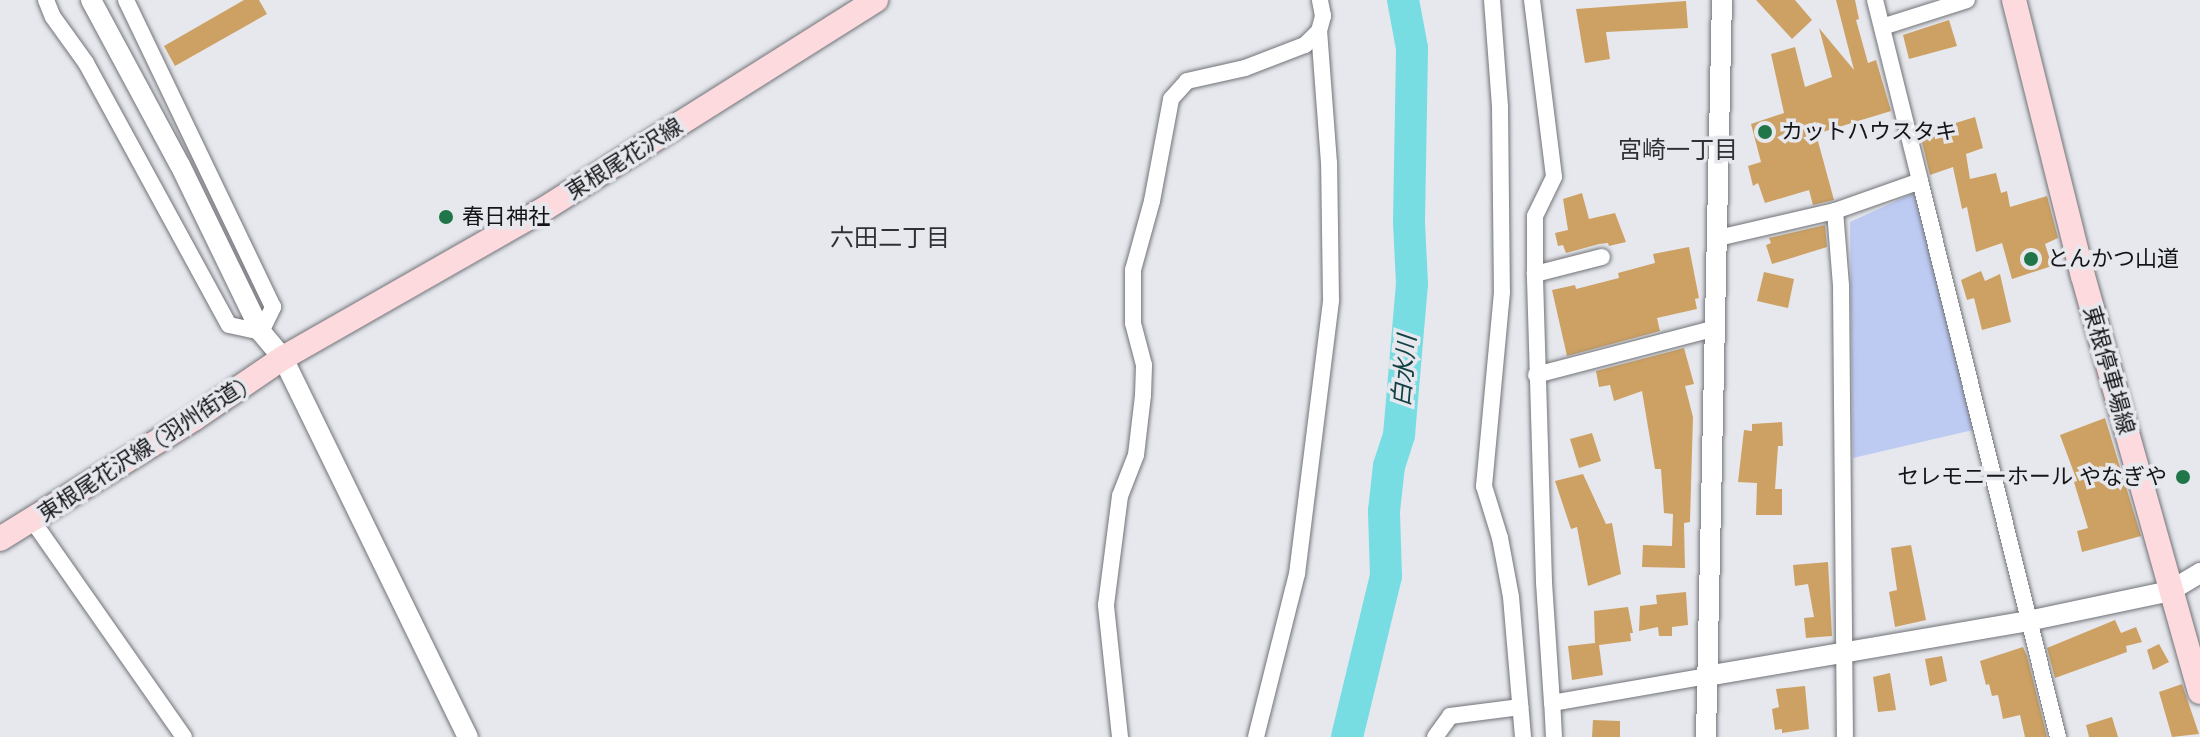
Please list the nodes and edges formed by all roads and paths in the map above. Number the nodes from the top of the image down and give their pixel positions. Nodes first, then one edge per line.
1 (46, 0) edge
2 (91, 0) edge
3 (126, 0) edge
4 (876, 0) edge
5 (1320, 0) edge
6 (1492, 0) edge
7 (1532, 0) edge
8 (1722, 0) edge
9 (1875, 0) edge
10 (1967, 0) edge
11 (2014, 0) edge
12 (1882, 27) junction
13 (1319, 31) junction
14 (1920, 181) junction
15 (1835, 211) junction
16 (1718, 238) junction
17 (1602, 257) dead end
18 (1535, 274) junction
19 (1716, 328) junction
20 (261, 332) junction
21 (283, 358) junction
22 (1536, 375) junction
23 (32, 520) junction
24 (0, 539) edge
25 (2200, 573) edge
26 (2170, 591) junction
27 (2028, 621) junction
28 (1845, 654) junction
29 (1707, 676) junction
30 (2200, 692) edge
31 (1552, 703) junction
32 (1520, 707) junction
33 (184, 737) edge
34 (468, 737) edge
35 (1120, 737) edge
36 (1256, 737) edge
37 (1435, 737) edge
38 (1523, 737) edge
39 (1554, 737) edge
40 (1706, 737) edge
41 (1845, 737) edge
42 (2058, 737) edge

1 - 20 street
2 - 20 street
3 - 20 street
4 - 21 main road, 東根尾花沢線
5 - 13 street
6 - 32 street
7 - 18 street
8 - 16 street
9 - 12 street
10 - 12 street
11 - 26 main road, 東根停車場線
12 - 14 street
13 - 35 street
13 - 36 street
14 - 15 street
14 - 27 street
15 - 16 street
15 - 28 street
16 - 19 street
17 - 18 street
18 - 22 street
19 - 22 street
19 - 29 street
20 - 21 street
21 - 23 main road, 東根尾花沢線 (羽州街道)
21 - 34 street
22 - 31 street
23 - 24 main road, 東根尾花沢線 (羽州街道)
23 - 33 street
25 - 26 street
26 - 27 street
26 - 30 main road, 東根停車場線
27 - 28 street
27 - 42 street
28 - 29 street
28 - 41 street
29 - 31 street
29 - 40 street
31 - 39 street
32 - 37 street
32 - 38 street

